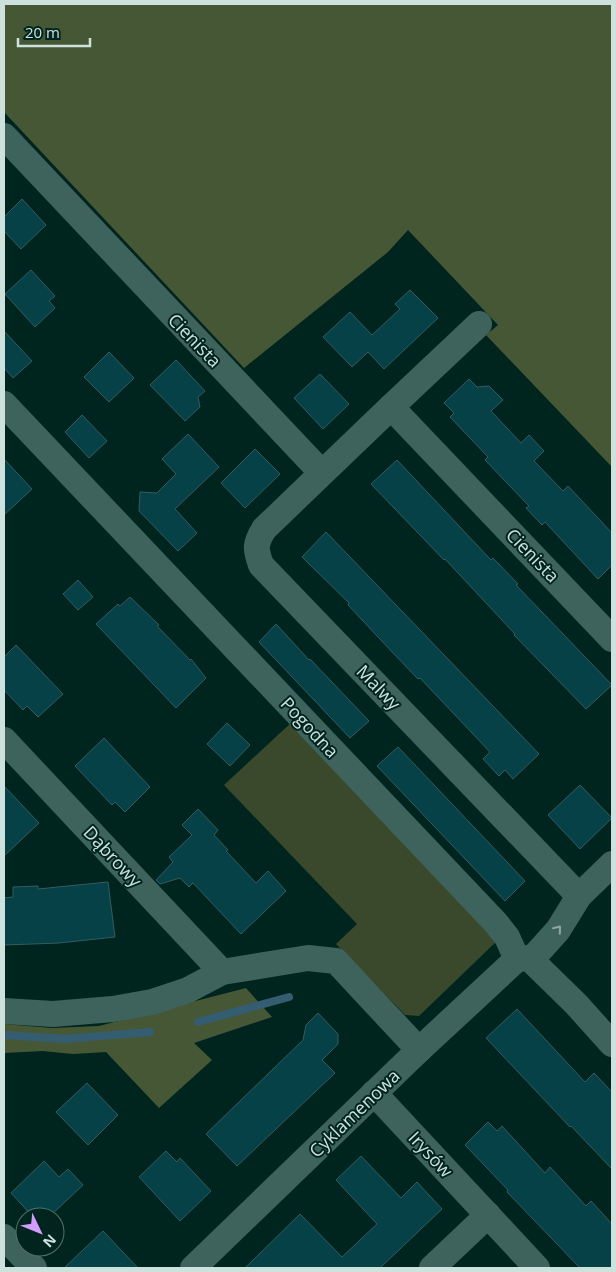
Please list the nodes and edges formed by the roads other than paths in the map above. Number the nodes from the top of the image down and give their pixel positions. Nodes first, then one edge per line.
1 (4, 136) edge
2 (479, 324) dead end
3 (4, 404) edge
4 (391, 407) junction
5 (322, 473) junction
6 (612, 639) edge
7 (4, 740) edge
8 (612, 864) edge
9 (579, 896) junction
10 (524, 959) junction
11 (222, 972) junction
12 (4, 1011) edge
13 (612, 1044) edge
14 (420, 1050) junction
15 (374, 1093) junction
16 (488, 1215) junction
17 (4, 1236) edge
18 (34, 1268) edge
19 (193, 1268) edge
20 (432, 1268) edge
21 (537, 1268) edge

1 - 5 street, Cienista
2 - 4 street
3 - 10 street, Pogodna
4 - 5 street
4 - 6 street, Cienista
5 - 9 street, Malwy
7 - 11 street, Dąbrowy
8 - 9 street, Cyklamenowa
10 -> 9 street, Cyklamenowa
10 - 13 street, Pogodna
10 - 14 street, Cyklamenowa
11 - 12 street
11 - 14 street
14 - 15 street, Cyklamenowa
15 - 16 street, Irysów
15 - 19 street, Cyklamenowa
16 - 20 street
16 - 21 street, Irysów
17 - 18 street

